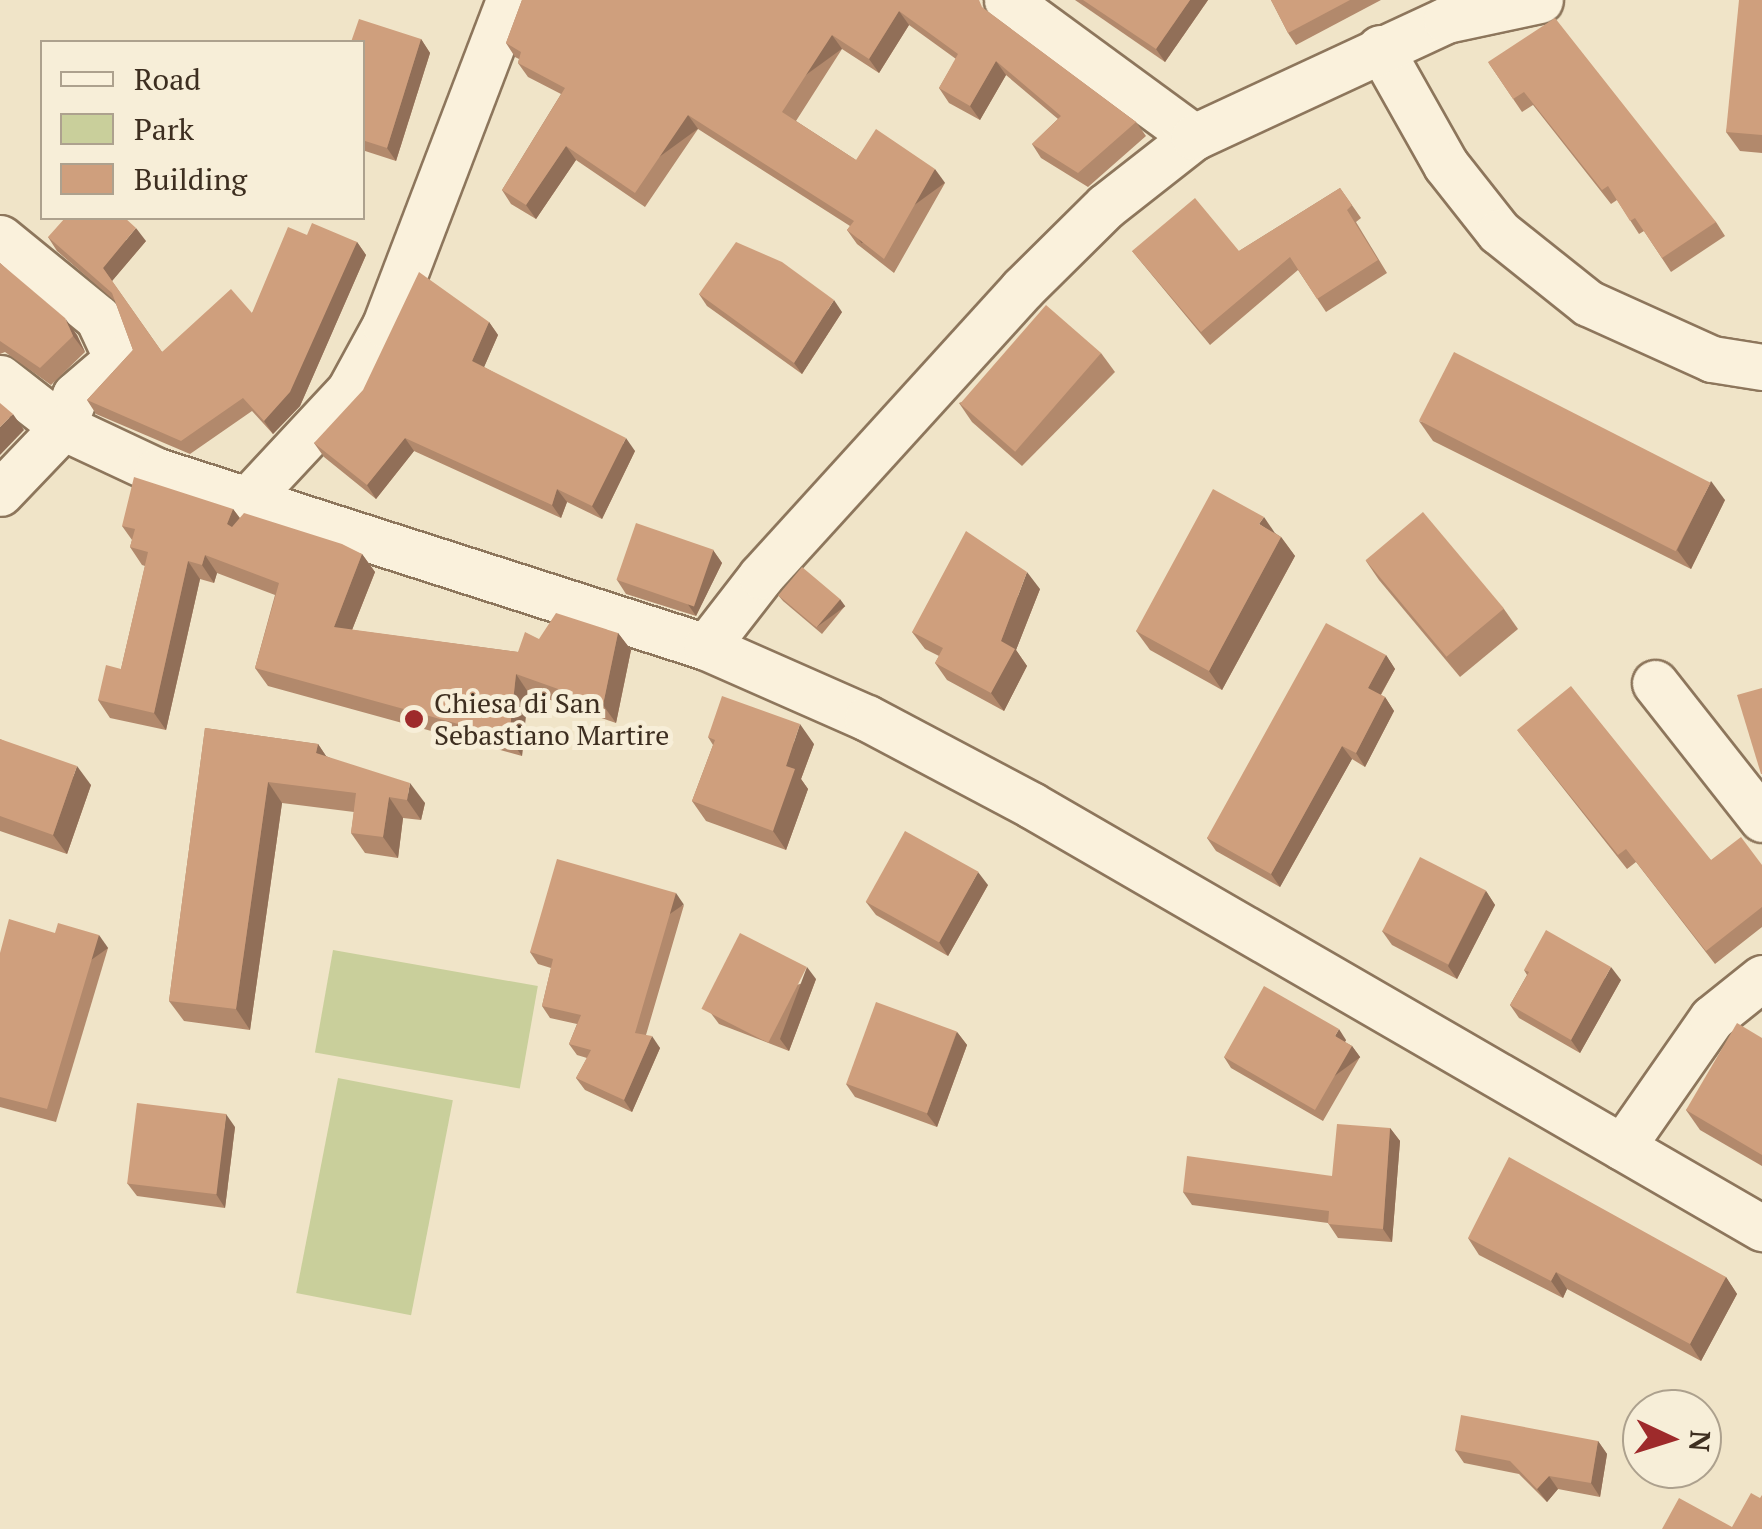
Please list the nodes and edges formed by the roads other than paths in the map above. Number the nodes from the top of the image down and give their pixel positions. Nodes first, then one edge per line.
1 (509, 0) edge
2 (1007, 0) edge
3 (1540, 0) edge
4 (1380, 48) junction
5 (1194, 137) junction
6 (0, 238) edge
7 (1762, 367) edge
8 (0, 378) edge
9 (62, 426) junction
10 (0, 493) edge
11 (251, 496) junction
12 (706, 647) junction
13 (1655, 682) dead end
14 (1762, 818) edge
15 (1762, 978) edge
16 (1622, 1146) junction
17 (1762, 1228) edge

1 - 11 street
2 - 5 street
3 - 4 street
4 - 5 street
4 - 7 street
5 - 12 street
6 - 9 street
8 - 9 street
9 - 10 street
9 - 11 street
11 - 12 street
12 - 16 street
13 - 14 street
15 - 16 street
16 - 17 street

